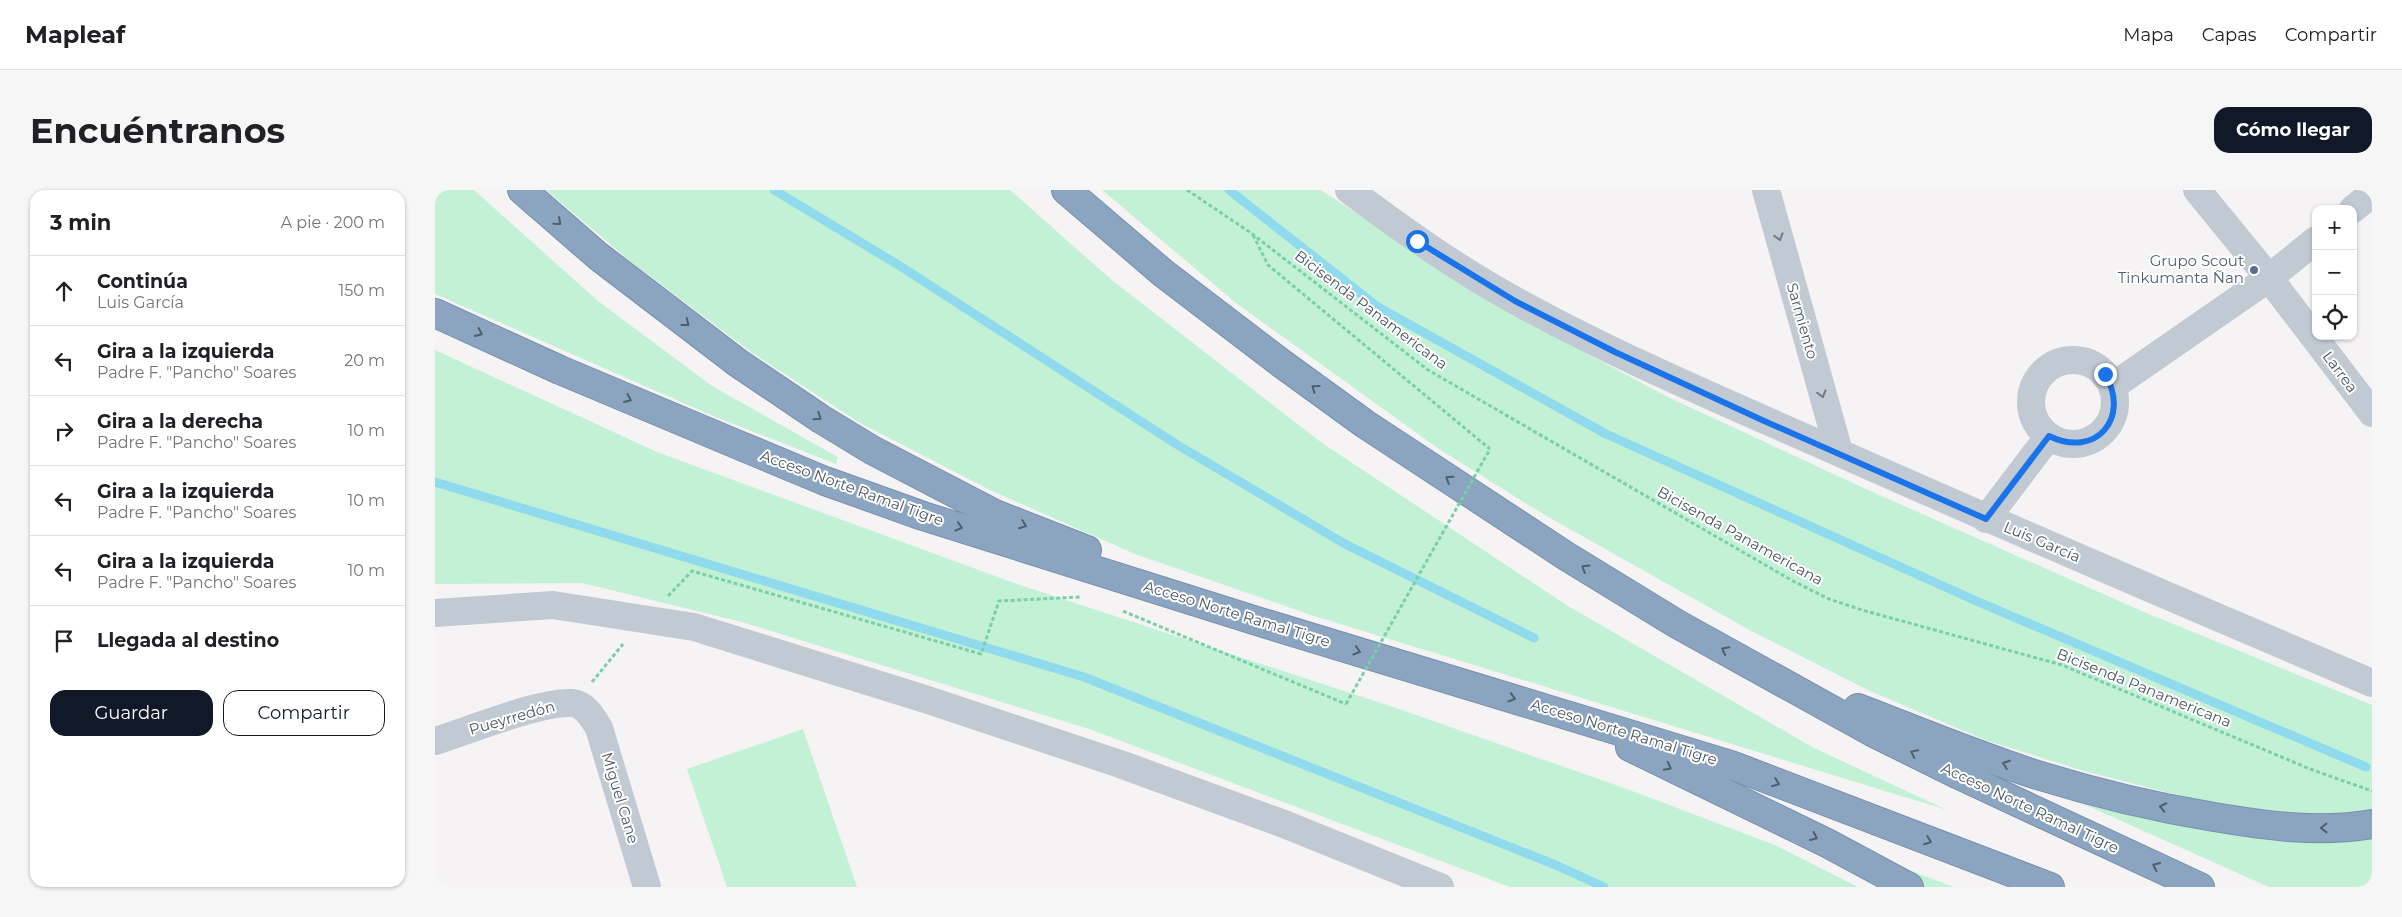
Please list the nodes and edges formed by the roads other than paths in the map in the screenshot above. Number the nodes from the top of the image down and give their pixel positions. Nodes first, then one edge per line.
1 (522, 190) edge
2 (1066, 190) edge
3 (1349, 190) edge
4 (1766, 190) edge
5 (2197, 190) edge
6 (2372, 194) edge
7 (2357, 207) edge
8 (2312, 243) edge
9 (2269, 278) junction
10 (435, 313) edge
11 (2113, 386) junction
12 (2372, 413) edge
13 (2049, 436) junction
14 (1839, 452) junction
15 (1986, 519) junction
16 (435, 613) edge
17 (1260, 622) junction
18 (1768, 674) junction
19 (2372, 683) edge
20 (588, 711) joint
21 (1562, 712) junction
22 (435, 742) edge
23 (2372, 824) edge
24 (647, 887) edge
25 (1440, 887) edge
26 (1909, 887) edge
27 (2050, 887) edge
28 (2200, 887) edge

1 -> 17 highway
18 -> 2 highway, Acceso Norte Ramal Tigre
3 - 14 street, Luis García
4 -> 14 street, Sarmiento
5 - 9 street, Larrea
6 - 7 street
8 - 9 street
9 - 11 street
9 - 12 street, Larrea
10 -> 17 highway, Acceso Norte Ramal Tigre
11 - 13 street
11 - 13 street
13 - 15 street
14 - 15 street, Luis García
15 - 19 street, Luis García
16 - 25 street
17 -> 21 highway, Acceso Norte Ramal Tigre
23 -> 18 highway
28 -> 18 highway, Acceso Norte Ramal Tigre
20 - 22 street, Pueyrredón
20 - 24 street, Miguel Cane
21 -> 26 highway
21 -> 27 highway, Acceso Norte Ramal Tigre

